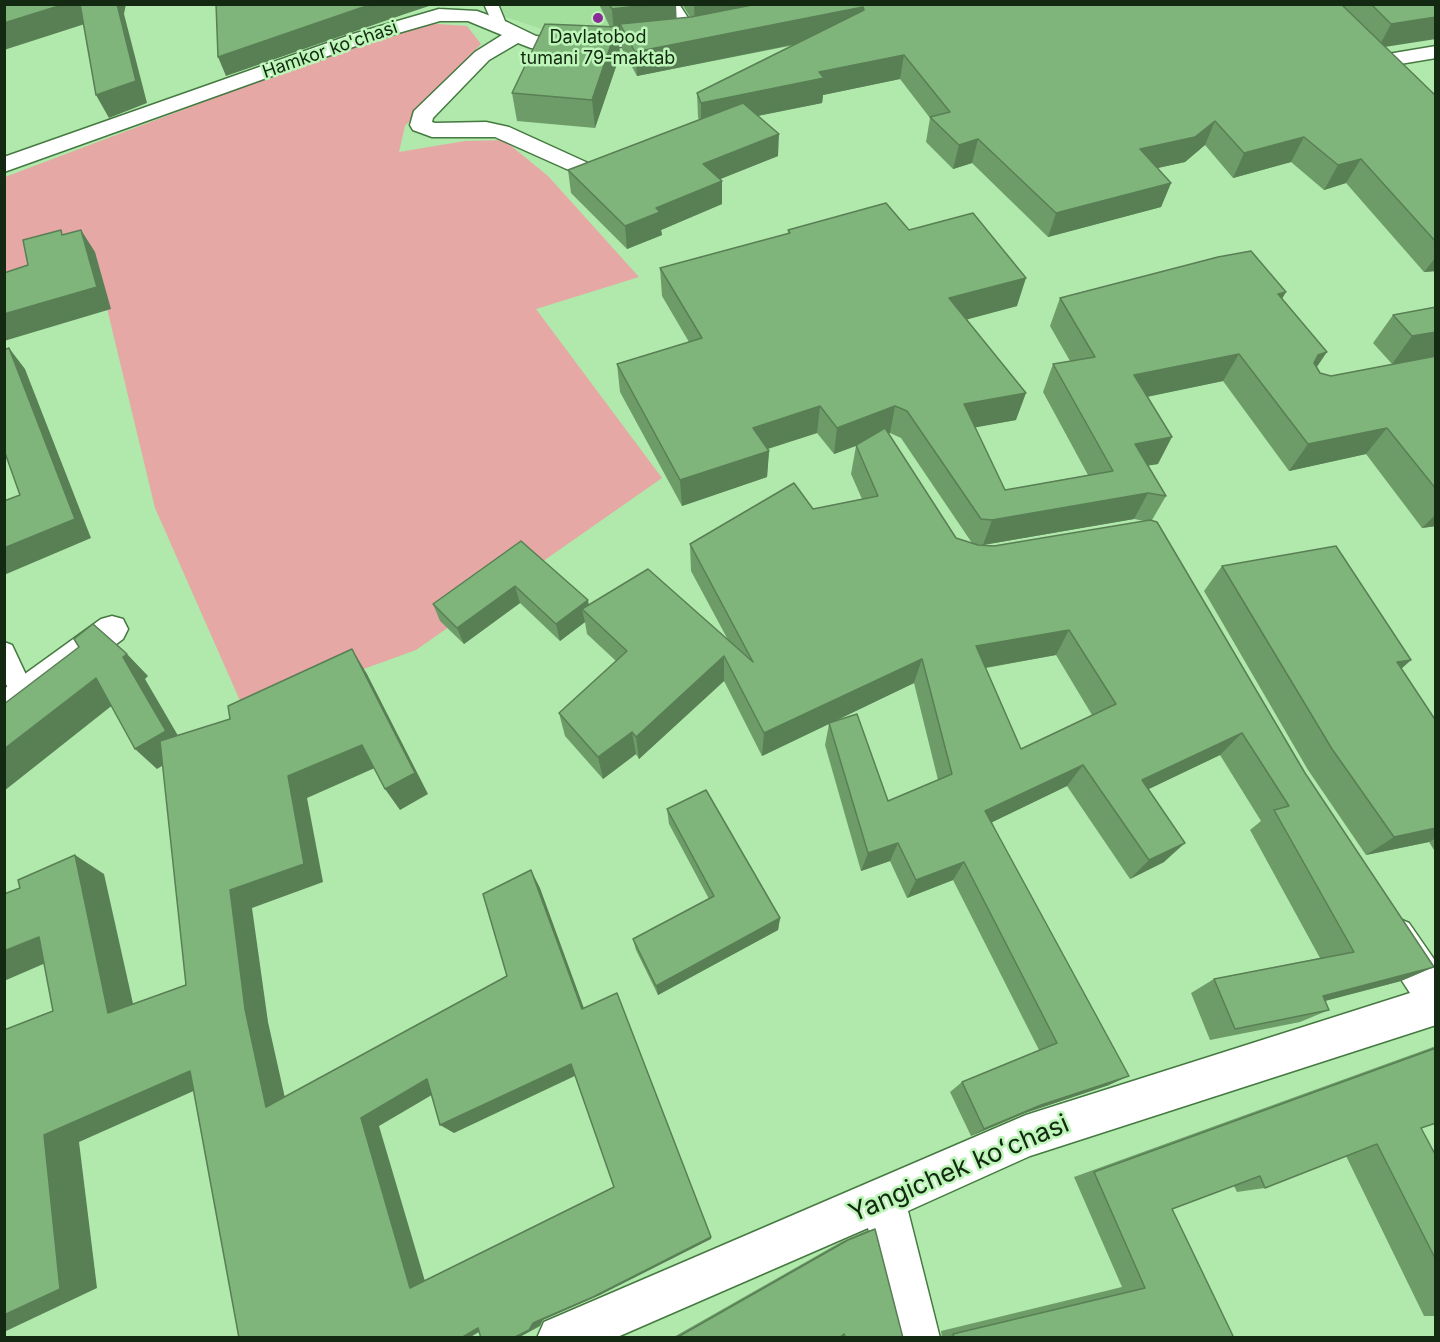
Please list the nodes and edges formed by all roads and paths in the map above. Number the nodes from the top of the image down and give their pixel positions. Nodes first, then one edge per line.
1 (491, 4) edge
2 (671, 4) edge
3 (714, 29) edge
4 (507, 31) junction
5 (691, 33) junction
6 (1436, 52) edge
7 (1376, 62) edge
8 (4, 165) edge
9 (580, 168) edge
10 (112, 628) dead end
11 (4, 652) edge
12 (14, 701) edge
13 (1377, 909) edge
14 (1436, 997) edge
15 (1436, 1005) edge
16 (883, 1200) junction
17 (560, 1338) edge
18 (917, 1338) edge

1 - 4 lane
2 - 5 lane
3 - 5 street, Hamkor ko'chasi
4 - 5 street, Hamkor ko'chasi
4 - 8 street, Hamkor ko'chasi
4 - 9 street
6 - 7 street
10 - 12 street
11 - 12 lane
13 - 14 street
15 - 16 street, Yangichek koʻchasi
16 - 17 street, Yangichek koʻchasi
16 - 18 street

